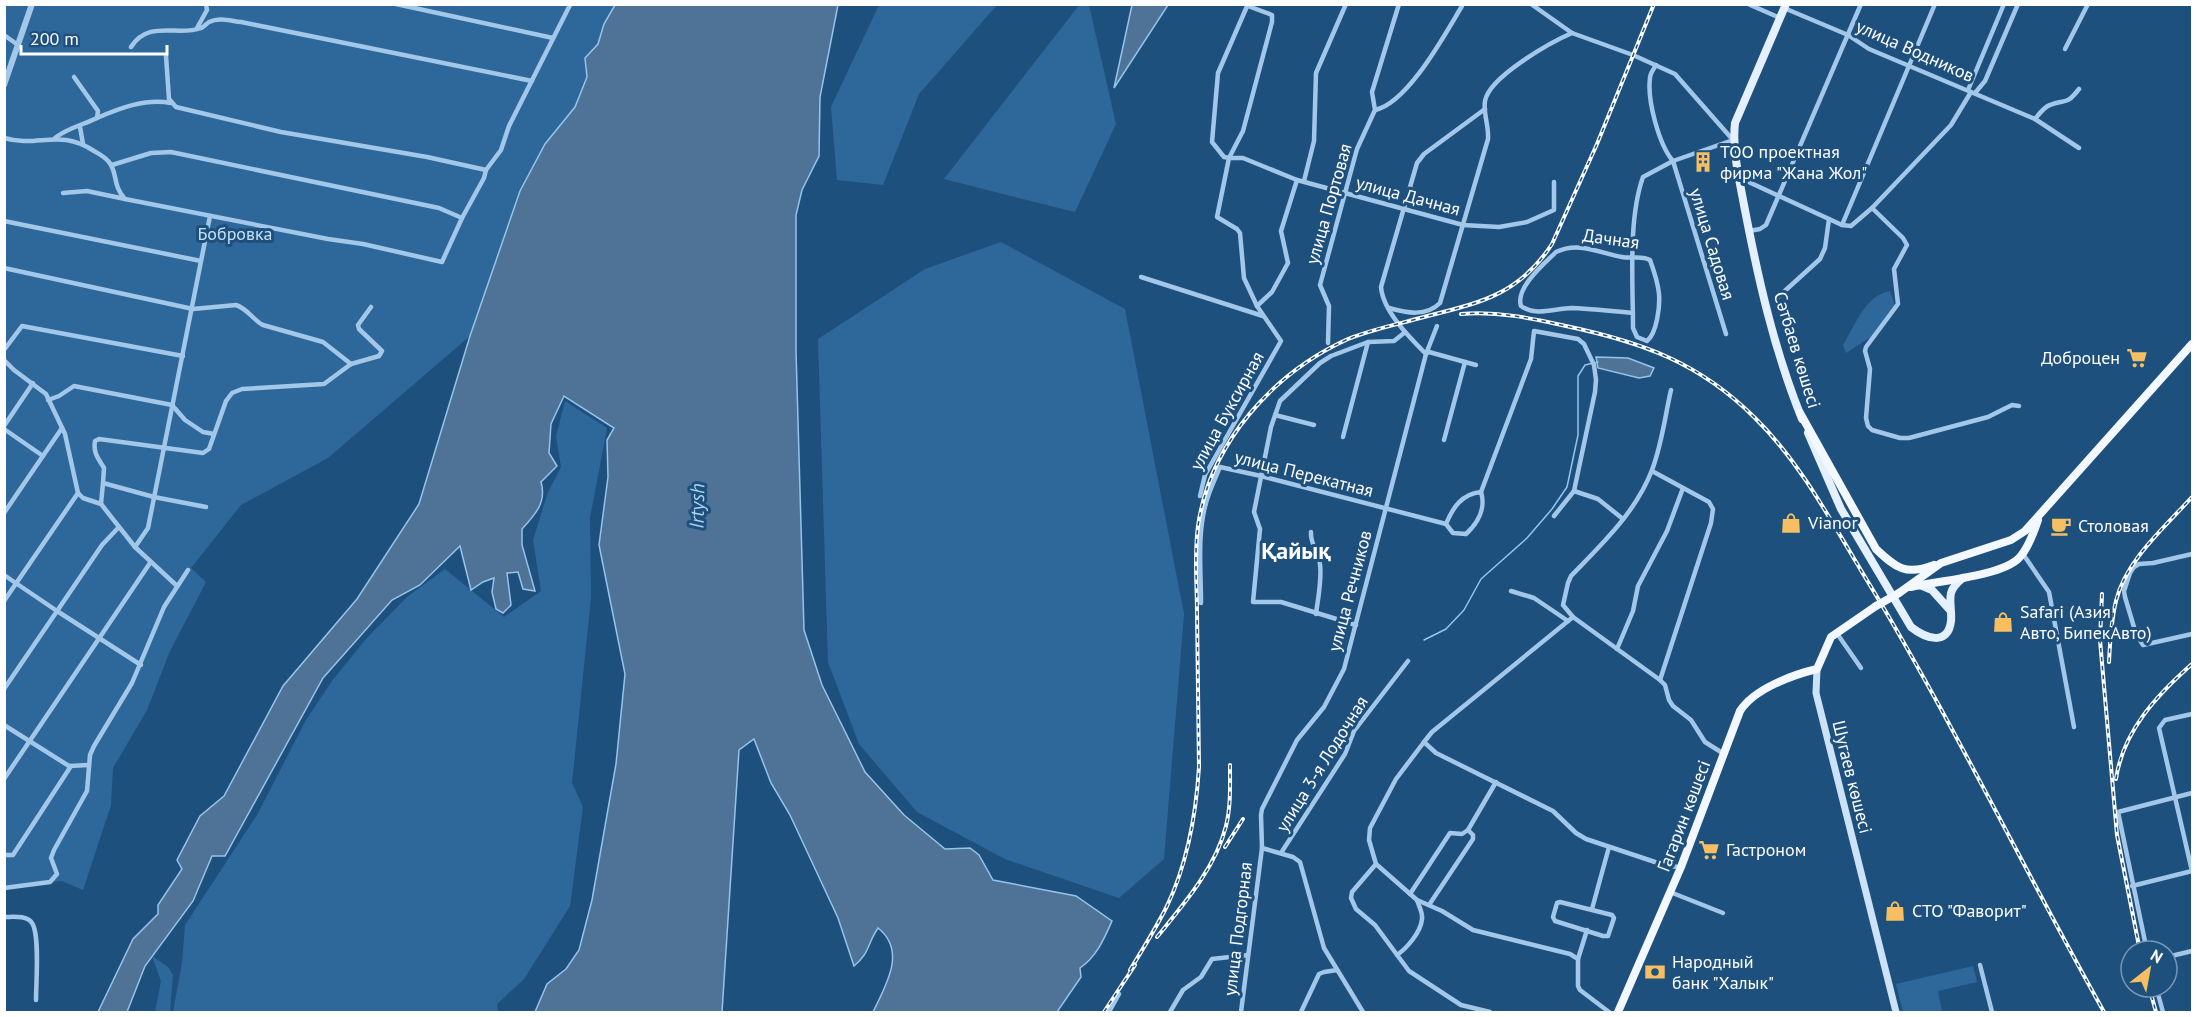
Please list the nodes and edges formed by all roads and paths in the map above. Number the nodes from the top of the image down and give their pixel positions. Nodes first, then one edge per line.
1 (32, 4) edge
2 (396, 4) edge
3 (1346, 4) edge
4 (1398, 4) edge
5 (1531, 4) edge
6 (1748, 4) edge
7 (1861, 4) edge
8 (1935, 4) edge
9 (2004, 4) edge
10 (2018, 4) edge
11 (2088, 4) edge
12 (569, 5) edge
13 (1248, 5) edge
14 (1462, 6) dead end
15 (1785, 6) edge
16 (207, 7) edge
17 (1780, 18) junction
18 (219, 19) junction
19 (197, 28) junction
20 (1572, 33) junction
21 (4, 35) edge
22 (1848, 35) junction
23 (553, 38) junction
24 (18, 45) junction
25 (131, 47) dead end
26 (2065, 49) dead end
27 (166, 56) dead end
28 (1656, 65) junction
29 (1909, 66) junction
30 (74, 77) dead end
31 (532, 81) junction
32 (5, 84) edge
33 (2079, 89) dead end
34 (1971, 92) junction
35 (171, 103) junction
36 (1485, 109) junction
37 (1375, 110) junction
38 (97, 118) junction
39 (2036, 119) junction
40 (80, 127) junction
41 (4, 138) edge
42 (55, 138) junction
43 (1733, 140) junction
44 (83, 144) junction
45 (2079, 148) dead end
46 (1229, 158) junction
47 (1673, 161) junction
48 (111, 165) junction
49 (486, 170) junction
50 (1739, 177) junction
51 (1297, 180) junction
52 (1304, 182) junction
53 (1554, 182) dead end
54 (63, 193) dead end
55 (1345, 193) junction
56 (1779, 196) junction
57 (125, 199) junction
58 (1403, 208) junction
59 (1872, 208) junction
60 (210, 216) junction
61 (462, 218) junction
62 (1829, 219) junction
63 (4, 221) edge
64 (1463, 225) junction
65 (1842, 225) junction
66 (1749, 231) junction
67 (1633, 257) junction
68 (201, 261) junction
69 (4, 268) edge
70 (1141, 277) dead end
71 (1777, 298) dead end
72 (1257, 306) junction
73 (371, 307) dead end
74 (1389, 308) junction
75 (193, 309) junction
76 (1633, 313) junction
77 (1263, 316) junction
78 (1437, 326) dead end
79 (1404, 333) junction
80 (1726, 334) dead end
81 (1368, 342) junction
82 (1328, 343) dead end
83 (2193, 344) edge
84 (4, 350) edge
85 (1426, 354) junction
86 (183, 356) junction
87 (4, 360) edge
88 (1465, 362) junction
89 (351, 364) junction
90 (1476, 365) dead end
91 (33, 383) junction
92 (1671, 390) dead end
93 (48, 400) junction
94 (172, 405) junction
95 (2019, 406) dead end
96 (1800, 413) junction
97 (1275, 415) junction
98 (1314, 425) dead end
99 (4, 428) edge
100 (63, 428) junction
101 (214, 434) junction
102 (1343, 437) dead end
103 (1444, 440) dead end
104 (164, 449) junction
105 (43, 456) junction
106 (1652, 471) junction
107 (1261, 476) junction
108 (103, 483) junction
109 (1683, 488) junction
110 (1574, 491) junction
111 (1481, 492) junction
112 (78, 493) junction
113 (1200, 496) dead end
114 (154, 497) junction
115 (101, 504) junction
116 (206, 507) dead end
117 (1386, 509) junction
118 (4, 513) edge
119 (1554, 516) dead end
120 (2040, 516) junction
121 (1623, 519) junction
122 (1446, 524) junction
123 (118, 528) junction
124 (1311, 532) dead end
125 (2011, 540) junction
126 (135, 547) junction
127 (2023, 554) junction
128 (2193, 554) edge
129 (150, 563) junction
130 (1941, 563) junction
131 (188, 570) dead end
132 (4, 575) edge
133 (1967, 576) junction
134 (1946, 581) junction
135 (16, 583) junction
136 (176, 585) junction
137 (1920, 585) junction
138 (1907, 588) junction
139 (1511, 591) dead end
140 (4, 601) edge
141 (1201, 603) dead end
142 (57, 611) junction
143 (1950, 611) junction
144 (1316, 614) junction
145 (1573, 617) junction
146 (1568, 621) junction
147 (1356, 625) junction
148 (1836, 632) junction
149 (2193, 634) edge
150 (100, 638) junction
151 (1617, 649) junction
152 (1408, 661) dead end
153 (141, 665) junction
154 (1862, 668) dead end
155 (1817, 669) junction
156 (1659, 680) junction
157 (4, 689) edge
158 (2193, 714) edge
159 (4, 724) edge
160 (2074, 727) dead end
161 (30, 742) junction
162 (1424, 742) junction
163 (1724, 754) junction
164 (89, 765) junction
165 (71, 766) junction
166 (4, 778) edge
167 (1496, 782) junction
168 (2193, 793) edge
169 (2174, 798) junction
170 (1468, 830) junction
171 (1609, 847) junction
172 (1262, 848) junction
173 (1281, 853) junction
174 (4, 855) edge
175 (1376, 864) junction
176 (1681, 867) junction
177 (2193, 871) edge
178 (2132, 886) junction
179 (4, 888) edge
180 (1670, 892) junction
181 (1410, 894) junction
182 (1417, 900) junction
183 (1429, 905) junction
184 (1592, 909) junction
185 (1723, 914) dead end
186 (4, 916) edge
187 (1587, 930) junction
188 (2144, 939) edge
189 (1248, 955) junction
190 (1397, 955) junction
191 (1578, 959) junction
192 (1980, 965) dead end
193 (1337, 970) junction
194 (1119, 994) dead end
195 (36, 1000) dead end
196 (1109, 1012) edge
197 (1170, 1012) edge
198 (1241, 1012) edge
199 (1301, 1012) edge
200 (1363, 1012) edge
201 (1491, 1012) edge
202 (1607, 1012) edge
203 (1618, 1012) edge
204 (1896, 1012) edge
205 (1992, 1012) edge

1 - 24 street
2 - 23 street
3 - 52 street
4 - 37 street, улица Портовая
5 - 20 street
6 - 17 street
7 - 22 street
8 - 29 street
9 - 34 street
10 - 34 street
11 - 26 street
12 - 23 street
13 - 46 street
13 - 46 street
14 - 37 street
15 - 17 main road, Сәтбаев көшесі
15 - 22 street, улица Водников
16 - 18 street
16 - 19 street
17 - 43 main road, Сәтбаев көшесі
18 - 19 street
18 - 31 street
19 - 25 street
20 - 28 street
20 - 36 street
21 - 24 street
22 - 29 street, улица Водников
22 - 56 street
23 - 31 street
24 - 32 street
27 - 35 street
28 - 43 street
28 - 47 street, улица Садовая
29 - 34 street, улица Водников
29 - 65 street
30 - 38 street
31 - 49 street
33 - 39 street
34 - 39 street, улица Водников
34 - 59 street
35 - 38 street
35 - 49 street
36 - 58 street
36 - 64 street
37 - 55 street, улица Портовая
38 - 40 street
39 - 45 street, улица Водников
40 - 42 street
40 - 44 street
41 - 42 street
42 - 44 street
43 - 47 street
43 - 50 main road, Сәтбаев көшесі
44 - 48 street
46 - 51 street, улица Дачная
46 - 72 street
47 - 67 street
47 - 80 street, улица Садовая
48 - 57 street
48 - 61 street
49 - 61 street
50 - 56 street
50 - 66 main road, Сәтбаев көшесі
51 - 52 street, улица Дачная
51 - 72 street
52 - 55 street, улица Дачная
53 - 64 street, улица Дачная
54 - 57 street
55 - 58 street, улица Дачная
55 - 82 street, улица Портовая
56 - 62 street
56 - 66 street
57 - 60 street
58 - 64 street, улица Дачная
58 - 74 street
59 - 65 street
59 - 95 street
60 - 61 street
60 - 68 street
62 - 65 street
62 - 71 street
63 - 68 street
64 - 74 street
66 - 96 main road, Сәтбаев көшесі
67 - 76 street
67 - 76 street, Дачная
67 - 76 street, Дачная
68 - 75 street
69 - 75 street
70 - 77 street
72 - 77 street
73 - 89 street
74 - 79 street
75 - 86 street
75 - 89 street
77 - 113 street, улица Буксирная
78 - 85 street, улица Речников
79 - 81 street
79 - 85 street
81 - 97 street
81 - 102 street
83 - 120 highway, Шугаев көшесі
84 - 86 street
85 - 88 street
85 - 117 street, улица Речников
86 - 94 street
87 - 91 street
88 - 90 street
88 - 103 street
89 - 101 street
91 - 93 street
91 - 99 street
92 - 106 street
93 - 94 street
93 - 100 street
94 - 101 street
94 - 104 street
96 - 130 highway
96 - 143 main road, Сәтбаев көшесі
97 - 98 street
97 - 107 street
99 - 105 street
100 - 105 street
100 - 112 street
101 - 104 street
104 - 108 street
104 - 114 street
105 - 118 street
106 - 109 street
106 - 121 street
107 - 117 street, улица Перекатная
107 - 141 street, улица Перекатная
107 - 144 street
108 - 114 street
108 - 115 street
109 - 151 street
109 - 156 street
110 - 111 street
110 - 119 street
110 - 121 street
111 - 122 street
111 - 122 street, улица Перекатная
112 - 115 street
112 - 135 street
114 - 116 street
114 - 126 street
115 - 123 street
117 - 122 street, улица Перекатная
117 - 147 street, улица Речников
120 - 125 highway, Шугаев көшесі
120 - 127 highway, Шугаев көшесі
121 - 145 street
123 - 126 street
123 - 142 street
124 - 144 street
125 - 127 highway
125 - 130 highway, Шугаев көшесі
126 - 129 street
127 - 133 highway
127 - 160 street
128 - 149 street
129 - 136 street
129 - 150 street
130 - 134 highway
130 - 138 highway, Шугаев көшесі
131 - 136 street
132 - 135 street
133 - 134 highway
133 - 143 main road, Сәтбаев көшесі
134 - 137 highway, Шугаев көшесі
135 - 140 street
135 - 142 street
136 - 153 street
137 - 138 highway, Шугаев көшесі
137 - 143 main road
138 - 148 highway, Шугаев көшесі, bridge
139 - 146 street
142 - 150 street
142 - 157 street
144 - 147 street
145 - 146 street
145 - 151 street
146 - 162 street
147 - 172 street, улица Речников
148 - 154 street
148 - 155 highway, Шугаев көшесі
150 - 153 street
150 - 161 street
151 - 156 street
152 - 173 street, улица 3-я Лодочная
153 - 164 street
155 - 163 highway, Гагарин көшесі
155 - 204 main road, Шугаев көшесі
156 - 163 street
158 - 169 street
159 - 161 street
161 - 165 street
161 - 166 street
162 - 167 street
162 - 175 street
163 - 176 highway, Гагарин көшесі
164 - 165 street
164 - 179 street
165 - 174 street
167 - 170 street
167 - 171 street
168 - 169 street
169 - 177 street
169 - 178 street
170 - 181 street
170 - 183 street
171 - 176 street
171 - 184 street
172 - 173 street, улица 3-я Лодочная
172 - 189 street, улица Подгорная
173 - 193 street, улица 3-я Лодочная
175 - 181 street
175 - 190 street
176 - 180 highway, Гагарин көшесі
177 - 178 street
178 - 188 street
180 - 185 street
180 - 203 highway, Гагарин көшесі
181 - 182 street
182 - 183 street
182 - 190 street
183 - 191 street
184 - 187 street
184 - 187 street
186 - 195 street
187 - 191 street
189 - 197 street
189 - 198 street, улица Подгорная
190 - 201 street
191 - 202 street
192 - 205 street
193 - 199 street
193 - 200 street, улица 3-я Лодочная
194 - 196 street

